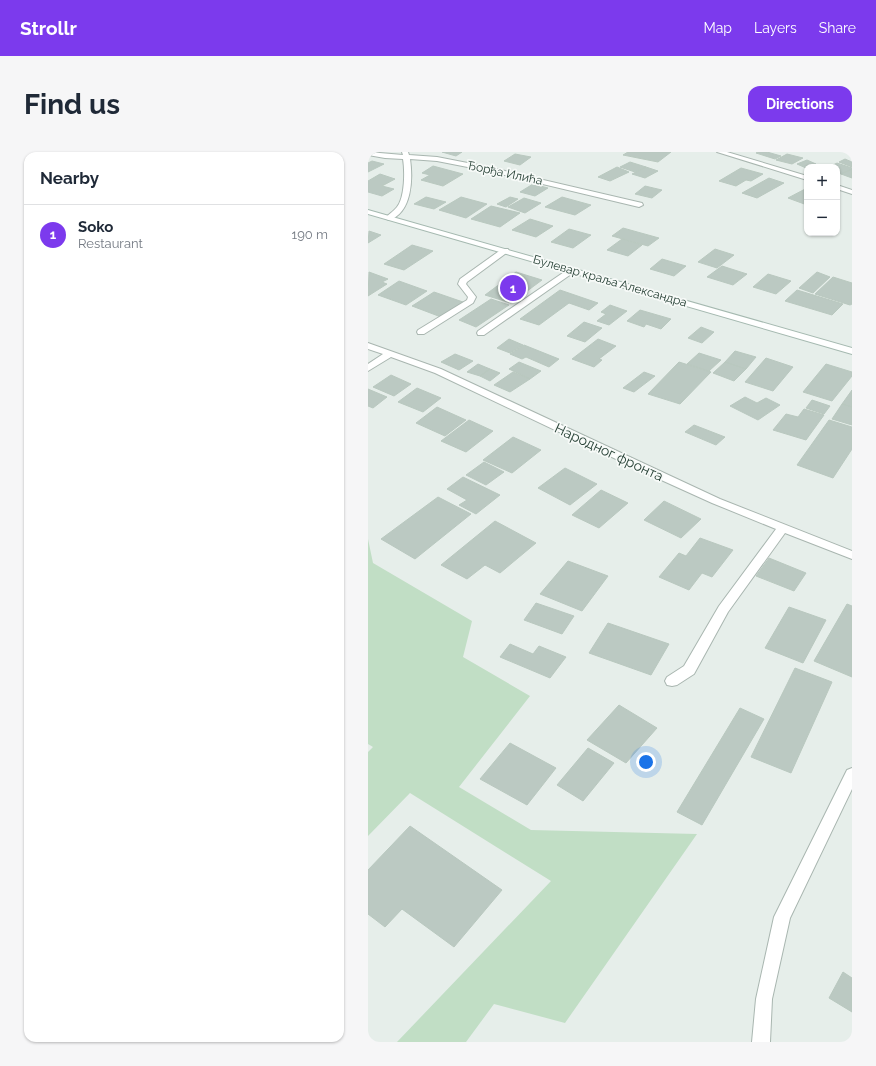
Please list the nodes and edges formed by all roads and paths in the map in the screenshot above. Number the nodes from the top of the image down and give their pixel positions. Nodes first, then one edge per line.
1 (720, 152) edge
2 (368, 153) edge
3 (406, 155) edge
4 (804, 177) edge
5 (840, 188) edge
6 (852, 192) edge
7 (639, 205) dead end
8 (368, 212) edge
9 (389, 218) junction
10 (505, 250) junction
11 (574, 270) junction
12 (421, 332) dead end
13 (481, 333) dead end
14 (368, 346) edge
15 (852, 351) edge
16 (390, 354) junction
17 (368, 368) edge
18 (783, 528) junction
19 (852, 555) edge
20 (672, 682) dead end
21 (852, 774) edge
22 (761, 1042) edge

1 - 4 street
2 - 3 street, Ђорђа Илића
3 - 7 street, Ђорђа Илића
3 - 9 street
5 - 6 street
8 - 9 street, Булевар краља Александра
9 - 10 street, Булевар краља Александра
10 - 11 street, Булевар краља Александра
10 - 12 street
11 - 13 street
11 - 15 street, Булевар краља Александра
14 - 16 street, Народног фронта
16 - 17 street
16 - 18 street, Народног фронта
18 - 19 street, Народног фронта
18 - 20 street
21 - 22 street

